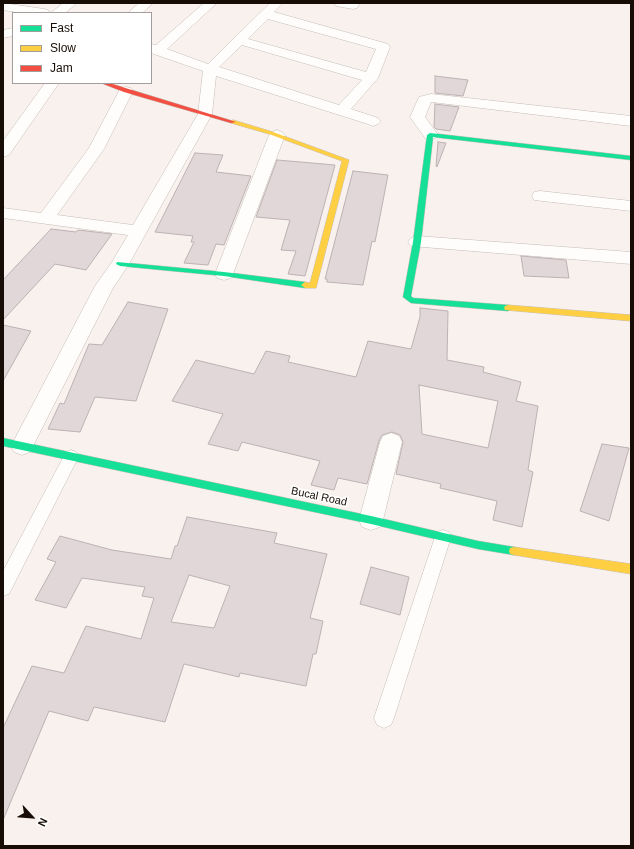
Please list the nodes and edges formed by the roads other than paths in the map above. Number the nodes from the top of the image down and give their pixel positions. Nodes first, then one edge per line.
1 (71, 3) edge
2 (147, 3) edge
3 (211, 3) edge
4 (340, 3) edge
5 (353, 5) dead end
6 (3, 6) edge
7 (271, 8) edge
8 (38, 12) edge
9 (58, 12) edge
10 (135, 12) edge
11 (239, 40) junction
12 (154, 49) edge
13 (210, 69) junction
14 (371, 78) junction
15 (51, 84) edge
16 (106, 84) edge
17 (126, 92) junction
18 (342, 111) junction
19 (205, 114) junction
20 (631, 120) edge
21 (372, 121) dead end
22 (277, 135) junction
23 (430, 135) junction
24 (3, 152) edge
25 (631, 158) edge
26 (540, 196) dead end
27 (631, 206) edge
28 (3, 214) edge
29 (45, 219) junction
30 (138, 231) junction
31 (417, 242) junction
32 (631, 258) edge
33 (120, 264) junction
34 (224, 274) junction
35 (631, 318) edge
36 (3, 442) edge
37 (391, 442) dead end
38 (22, 446) junction
39 (71, 456) junction
40 (371, 520) junction
41 (443, 537) junction
42 (631, 569) edge
43 (3, 588) edge
44 (384, 718) dead end

1 - 9 street
2 - 10 street
3 - 12 street
4 - 5 street
6 - 8 street
7 - 11 street
7 - 14 street
11 - 13 street
11 - 14 street
12 - 13 street
13 - 18 street
13 - 19 street
14 - 18 street
15 - 24 street
16 - 17 street
17 - 19 street
17 - 29 street
18 - 21 street
19 - 22 street
19 - 30 street
20 - 23 street
22 - 34 street
22 - 34 street
23 - 25 street
23 - 31 street
26 - 27 street
28 - 29 street
29 - 30 street
30 - 33 street
31 - 32 street
31 - 35 street
33 - 34 street
33 - 38 street
36 - 38 street, Bucal Road
37 - 40 street
38 - 39 street, Bucal Road
39 - 40 street, Bucal Road
39 - 43 lane
40 - 41 street, Bucal Road
41 - 42 street, Bucal Road
41 - 44 lane

